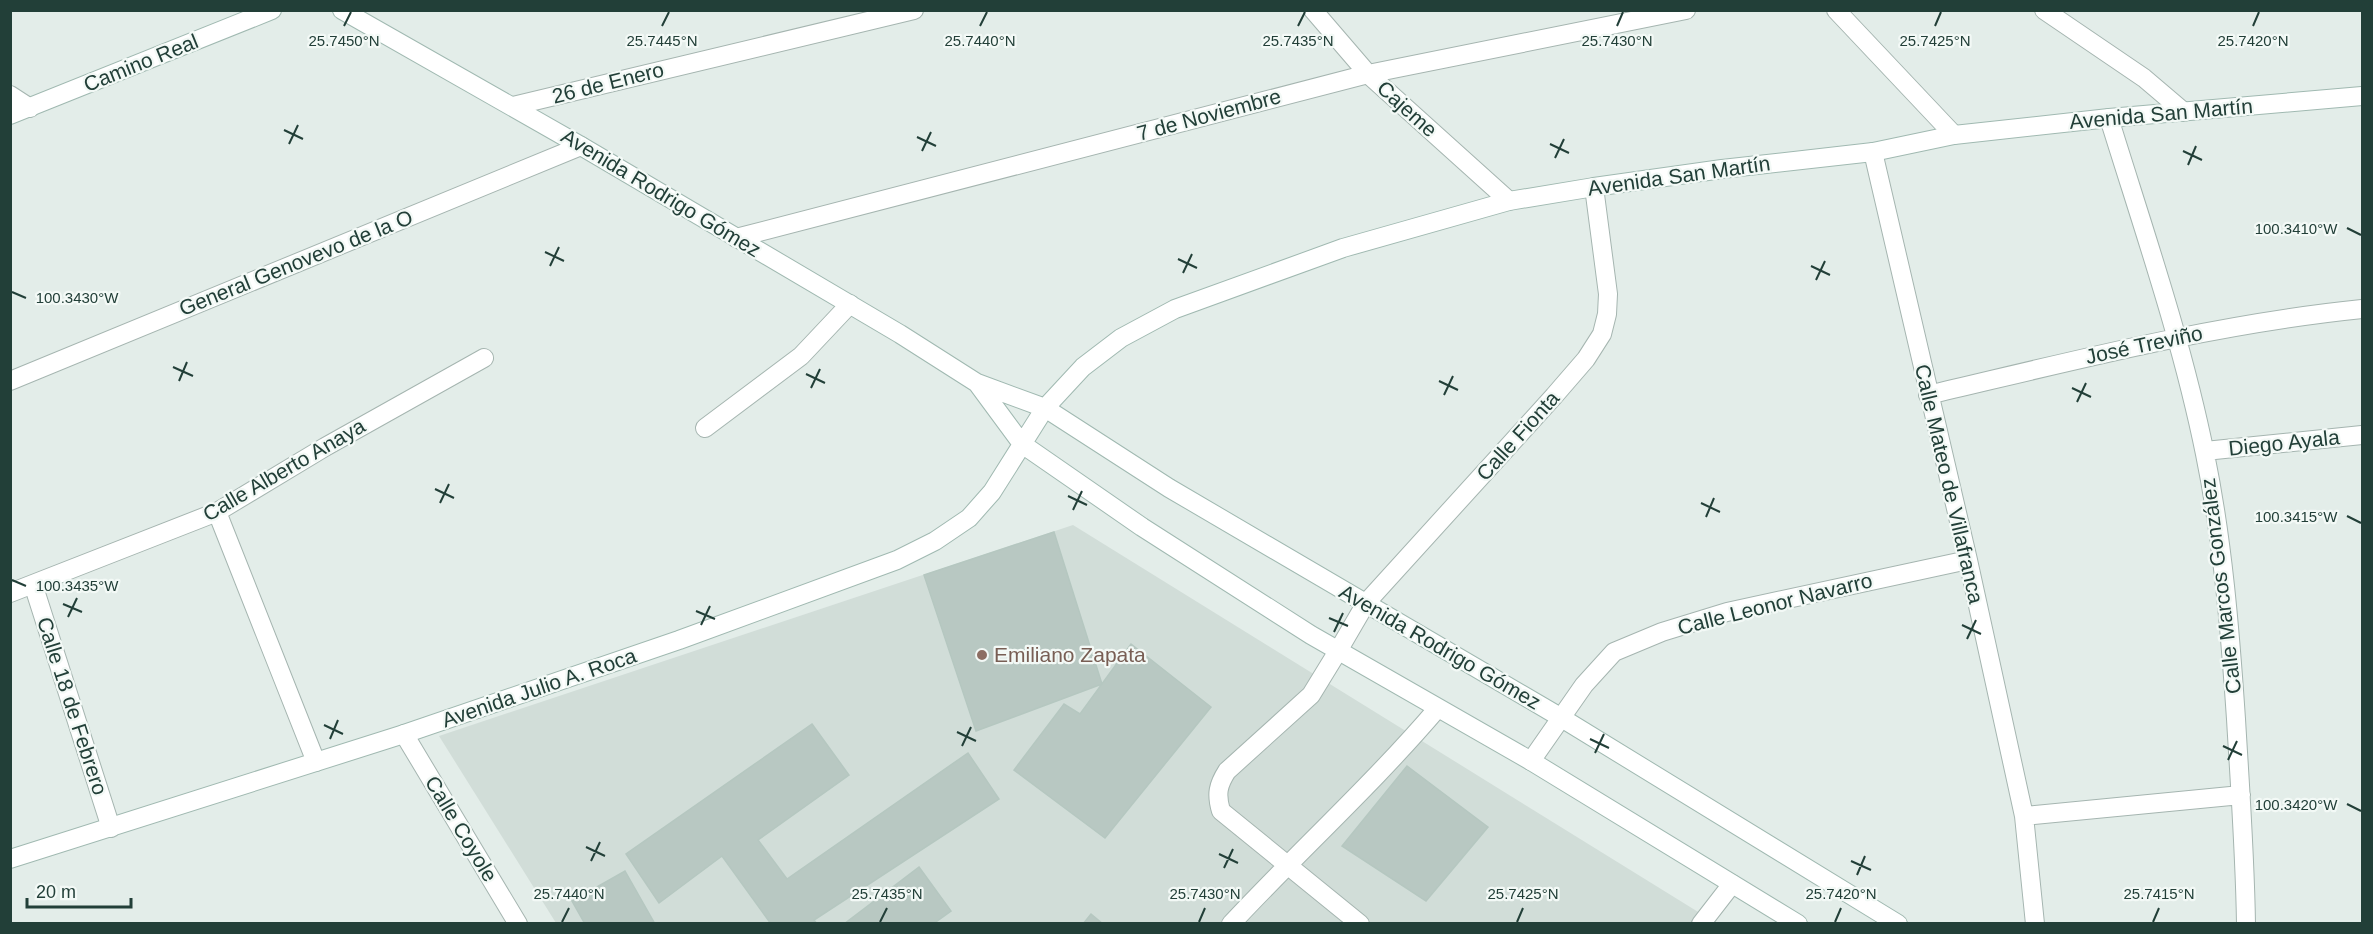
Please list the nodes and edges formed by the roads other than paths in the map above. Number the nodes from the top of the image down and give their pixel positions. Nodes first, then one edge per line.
1 (272, 10) edge
2 (342, 10) edge
3 (914, 10) edge
4 (1312, 10) edge
5 (1686, 10) edge
6 (1836, 10) edge
7 (2044, 10) edge
8 (1368, 74) junction
9 (10, 95) edge
10 (2362, 96) edge
11 (513, 106) junction
12 (30, 108) junction
13 (2184, 112) junction
14 (10, 116) edge
15 (2109, 118) junction
16 (1954, 135) junction
17 (581, 146) junction
18 (1873, 152) junction
19 (1594, 187) junction
20 (1509, 201) junction
21 (736, 238) junction
22 (850, 304) junction
23 (2362, 309) edge
24 (2176, 337) junction
25 (484, 358) dead end
26 (10, 381) edge
27 (977, 383) junction
28 (1928, 395) junction
29 (1045, 408) junction
30 (705, 428) dead end
31 (2362, 435) edge
32 (1022, 444) junction
33 (2205, 451) junction
34 (217, 512) junction
35 (1968, 560) junction
36 (33, 584) junction
37 (10, 594) edge
38 (1366, 603) junction
39 (1338, 651) junction
40 (1437, 709) junction
41 (1560, 717) junction
42 (404, 734) junction
43 (1531, 761) junction
44 (316, 762) junction
45 (2241, 795) junction
46 (2024, 816) junction
47 (111, 828) junction
48 (10, 859) edge
49 (1286, 865) junction
50 (1732, 884) junction
51 (1793, 922) edge
52 (518, 924) edge
53 (1231, 924) edge
54 (1360, 924) edge
55 (1701, 924) edge
56 (1898, 924) edge
57 (2035, 924) edge
58 (2246, 924) edge

1 - 12 street, Camino Real
2 - 11 street, Avenida Rodrigo Gómez
3 - 11 street, 26 de Enero
4 - 8 street, Cajeme
5 - 8 street, 7 de Noviembre
6 - 16 street
7 - 13 street
8 - 20 street, Cajeme
8 - 21 street, 7 de Noviembre
9 - 12 street
10 - 13 street, Avenida San Martín
11 - 17 street, Avenida Rodrigo Gómez
12 - 14 street, Camino Real
13 - 15 street, Avenida San Martín
15 - 16 street, Avenida San Martín
15 - 24 street, Calle Marcos González
16 - 18 street, Avenida San Martín
17 - 21 street, Avenida Rodrigo Gómez
17 - 26 street, General Genovevo de la O
18 - 19 street, Avenida San Martín
18 - 28 street, Calle Mateo de Villafranca
19 - 20 street, Avenida San Martín
19 - 38 street, Calle Fionta
20 - 29 street, Avenida San Martín
21 - 22 street, Avenida Rodrigo Gómez
22 - 27 street, Avenida Rodrigo Gómez
22 - 30 street
23 - 24 street, José Treviño
24 - 28 street, José Treviño
24 - 33 street, Calle Marcos González
25 - 34 street, Calle Alberto Anaya
27 - 29 street, Avenida Rodrigo Gómez
27 - 32 street, Avenida Rodrigo Gómez
28 - 35 street, Calle Mateo de Villafranca
29 - 32 street, Avenida Julio A. Roca
29 - 38 street, Avenida Rodrigo Gómez
31 - 33 street, Diego Ayala
32 - 39 street, Avenida Rodrigo Gómez
32 - 42 street, Avenida Julio A. Roca
33 - 45 street, Calle Marcos González
34 - 36 street, Calle Alberto Anaya
34 - 44 street
35 - 41 street, Calle Leonor Navarro
35 - 46 street, Calle Mateo de Villafranca
36 - 37 street, Calle Alberto Anaya
36 - 47 street, Calle 18 de Febrero
38 - 39 street, Calle Fionta
38 - 41 street, Avenida Rodrigo Gómez
39 - 40 street, Avenida Rodrigo Gómez
39 - 49 street, Calle Fionta
40 - 43 street, Avenida Rodrigo Gómez
40 - 49 street
41 - 43 street, Calle Leonor Navarro
41 - 56 street, Avenida Rodrigo Gómez
42 - 44 street, Avenida Julio A. Roca
42 - 52 street, Calle Coyole
43 - 50 street, Avenida Rodrigo Gómez
44 - 47 street, Avenida Julio A. Roca
45 - 46 street
45 - 58 street, Calle Marcos González
46 - 57 street, Calle Mateo de Villafranca
47 - 48 street, Avenida Julio A. Roca
49 - 53 street
49 - 54 street
50 - 51 street, Avenida Rodrigo Gómez
50 - 55 street

